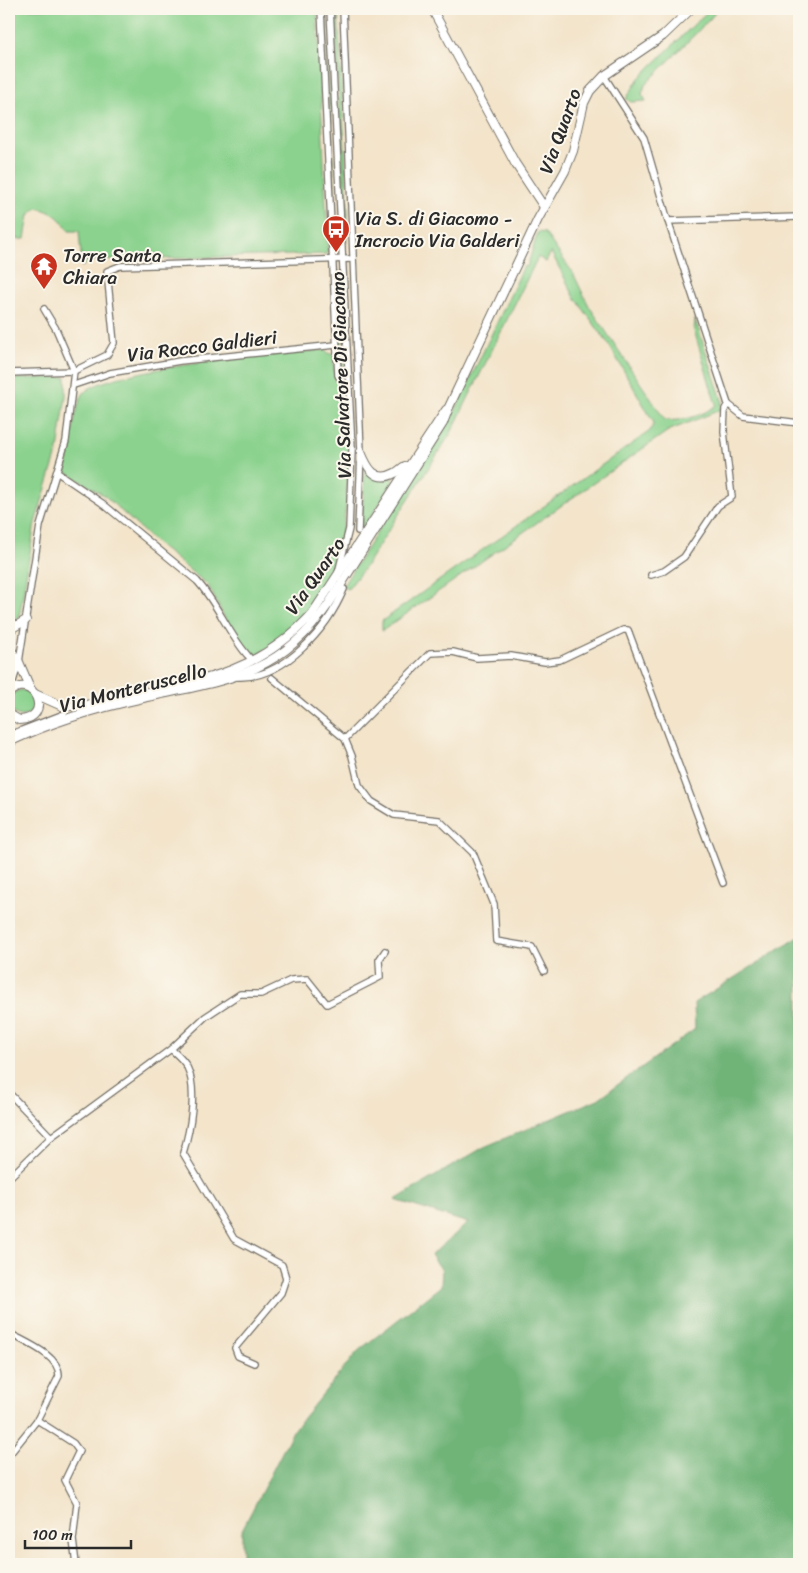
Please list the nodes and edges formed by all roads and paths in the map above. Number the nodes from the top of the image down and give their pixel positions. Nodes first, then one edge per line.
1 (321, 9) edge
2 (330, 9) edge
3 (343, 9) edge
4 (432, 9) edge
5 (691, 9) edge
6 (604, 76) junction
7 (544, 208) junction
8 (799, 217) edge
9 (668, 221) junction
10 (342, 259) junction
11 (352, 259) junction
12 (332, 260) junction
13 (44, 309) dead end
14 (336, 345) junction
15 (74, 371) junction
16 (9, 373) edge
17 (74, 385) junction
18 (349, 391) junction
19 (728, 404) junction
20 (449, 407) junction
21 (799, 423) edge
22 (361, 452) junction
23 (409, 464) junction
24 (58, 473) junction
25 (358, 531) dead end
26 (338, 573) junction
27 (651, 575) dead end
28 (344, 589) dead end
29 (26, 620) junction
30 (9, 630) edge
31 (9, 648) edge
32 (249, 658) dead end
33 (19, 662) junction
34 (238, 677) junction
35 (272, 678) dead end
36 (10, 692) edge
37 (33, 692) junction
38 (9, 714) edge
39 (64, 714) dead end
40 (32, 725) junction
41 (9, 735) edge
42 (345, 739) junction
43 (9, 742) edge
44 (723, 883) dead end
45 (385, 951) dead end
46 (544, 971) dead end
47 (171, 1048) junction
48 (9, 1094) edge
49 (51, 1137) junction
50 (9, 1178) edge
51 (9, 1333) edge
52 (254, 1363) dead end
53 (37, 1420) junction
54 (9, 1456) edge
55 (76, 1564) edge

1 - 12 street, Via Salvatore Di Giacomo
2 - 10 street, Via Salvatore Di Giacomo
3 - 11 street, Via Salvatore Di Giacomo
4 - 7 street
5 - 6 street, Via Quarto
6 - 7 street, Via Quarto
6 - 9 street
7 - 20 street, Via Quarto
8 - 9 street
9 - 19 street
10 - 11 street, Via Rocco Galdieri
10 - 12 street, Via Rocco Galdieri
10 - 18 street, Via Salvatore Di Giacomo
11 - 22 street, Via Salvatore Di Giacomo
12 - 14 street, Via Salvatore Di Giacomo
12 - 15 street, Via Rocco Galdieri
13 - 15 street
14 - 17 street, Via Rocco Galdieri
14 - 18 street, Via Salvatore Di Giacomo
15 - 16 street
15 - 17 street
17 - 24 street
18 - 26 street, Via Salvatore Di Giacomo
19 - 21 street
19 - 27 street
20 - 23 street, Via Quarto
20 - 34 street, Via Quarto
22 - 23 street
22 - 25 street, Via Salvatore Di Giacomo
23 - 26 street, Via Quarto
24 - 29 street
24 - 32 street
26 - 37 street, Via Quarto
28 - 34 street
29 - 30 street
29 - 33 street
31 - 33 street
33 - 36 street
33 - 37 street
34 - 40 street, Via Monteruscello
35 - 42 street
36 - 37 street
37 - 40 street
38 - 40 street
39 - 40 street
40 - 41 street
40 - 43 street, Via Monteruscello
42 - 44 street
42 - 46 street
45 - 47 street
47 - 49 street
47 - 52 street
48 - 49 street
49 - 50 street
51 - 53 street
53 - 54 street
53 - 55 street

